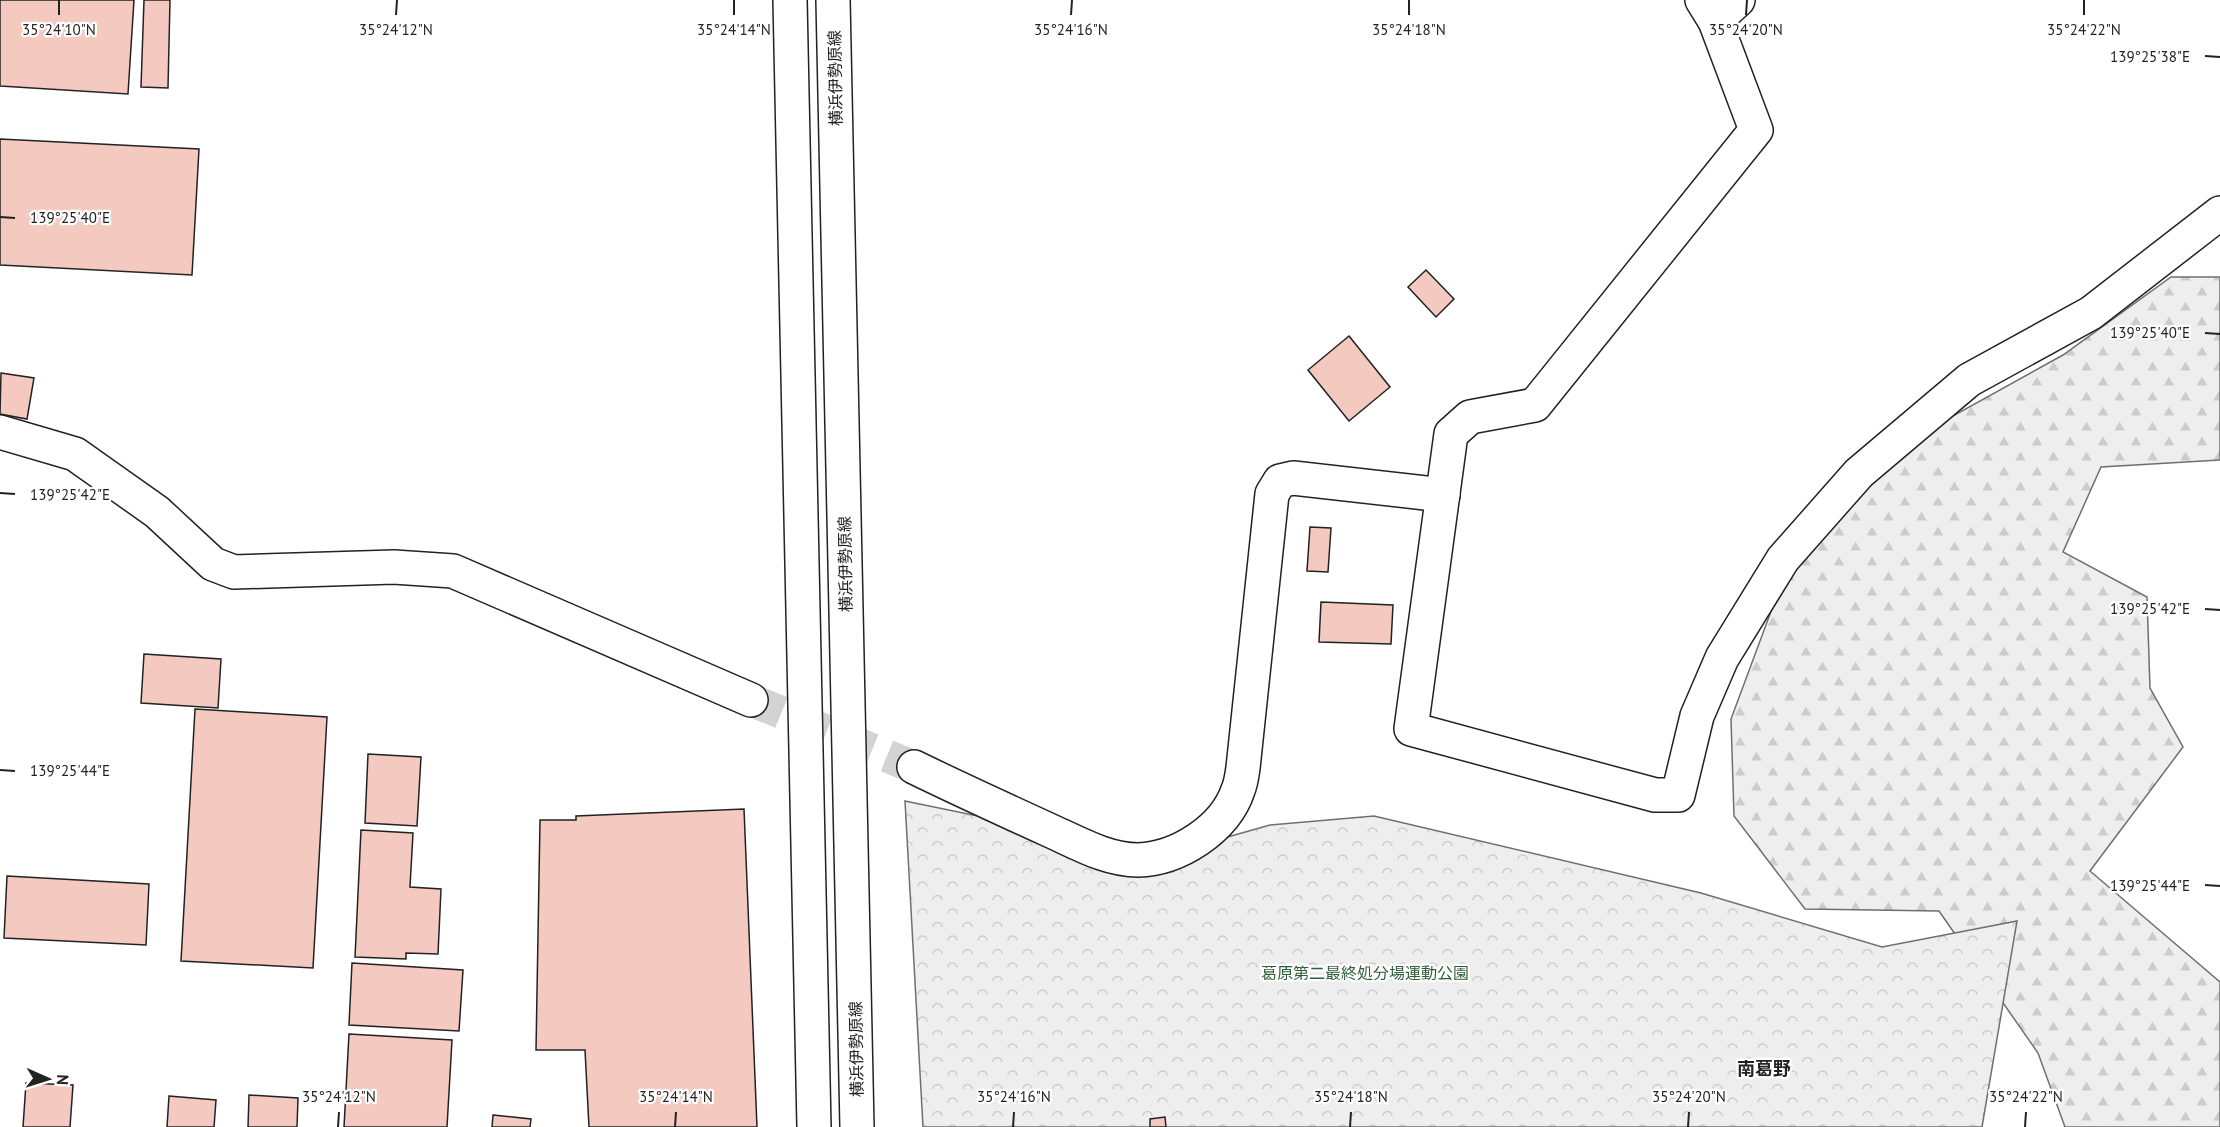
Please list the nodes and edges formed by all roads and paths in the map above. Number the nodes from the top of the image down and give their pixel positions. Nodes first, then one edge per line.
1 (790, 0) edge
2 (833, 0) edge
3 (1718, 7) edge
4 (2220, 213) edge
5 (0, 432) edge
6 (1443, 495) junction
7 (751, 700) tunnel mouth
8 (914, 766) tunnel mouth
9 (814, 1127) edge
10 (857, 1127) edge

1 - 9 main road
2 - 10 main road, 横浜伊勢原線
3 - 6 main road
4 - 6 main road
5 - 7 main road
6 - 8 main road

